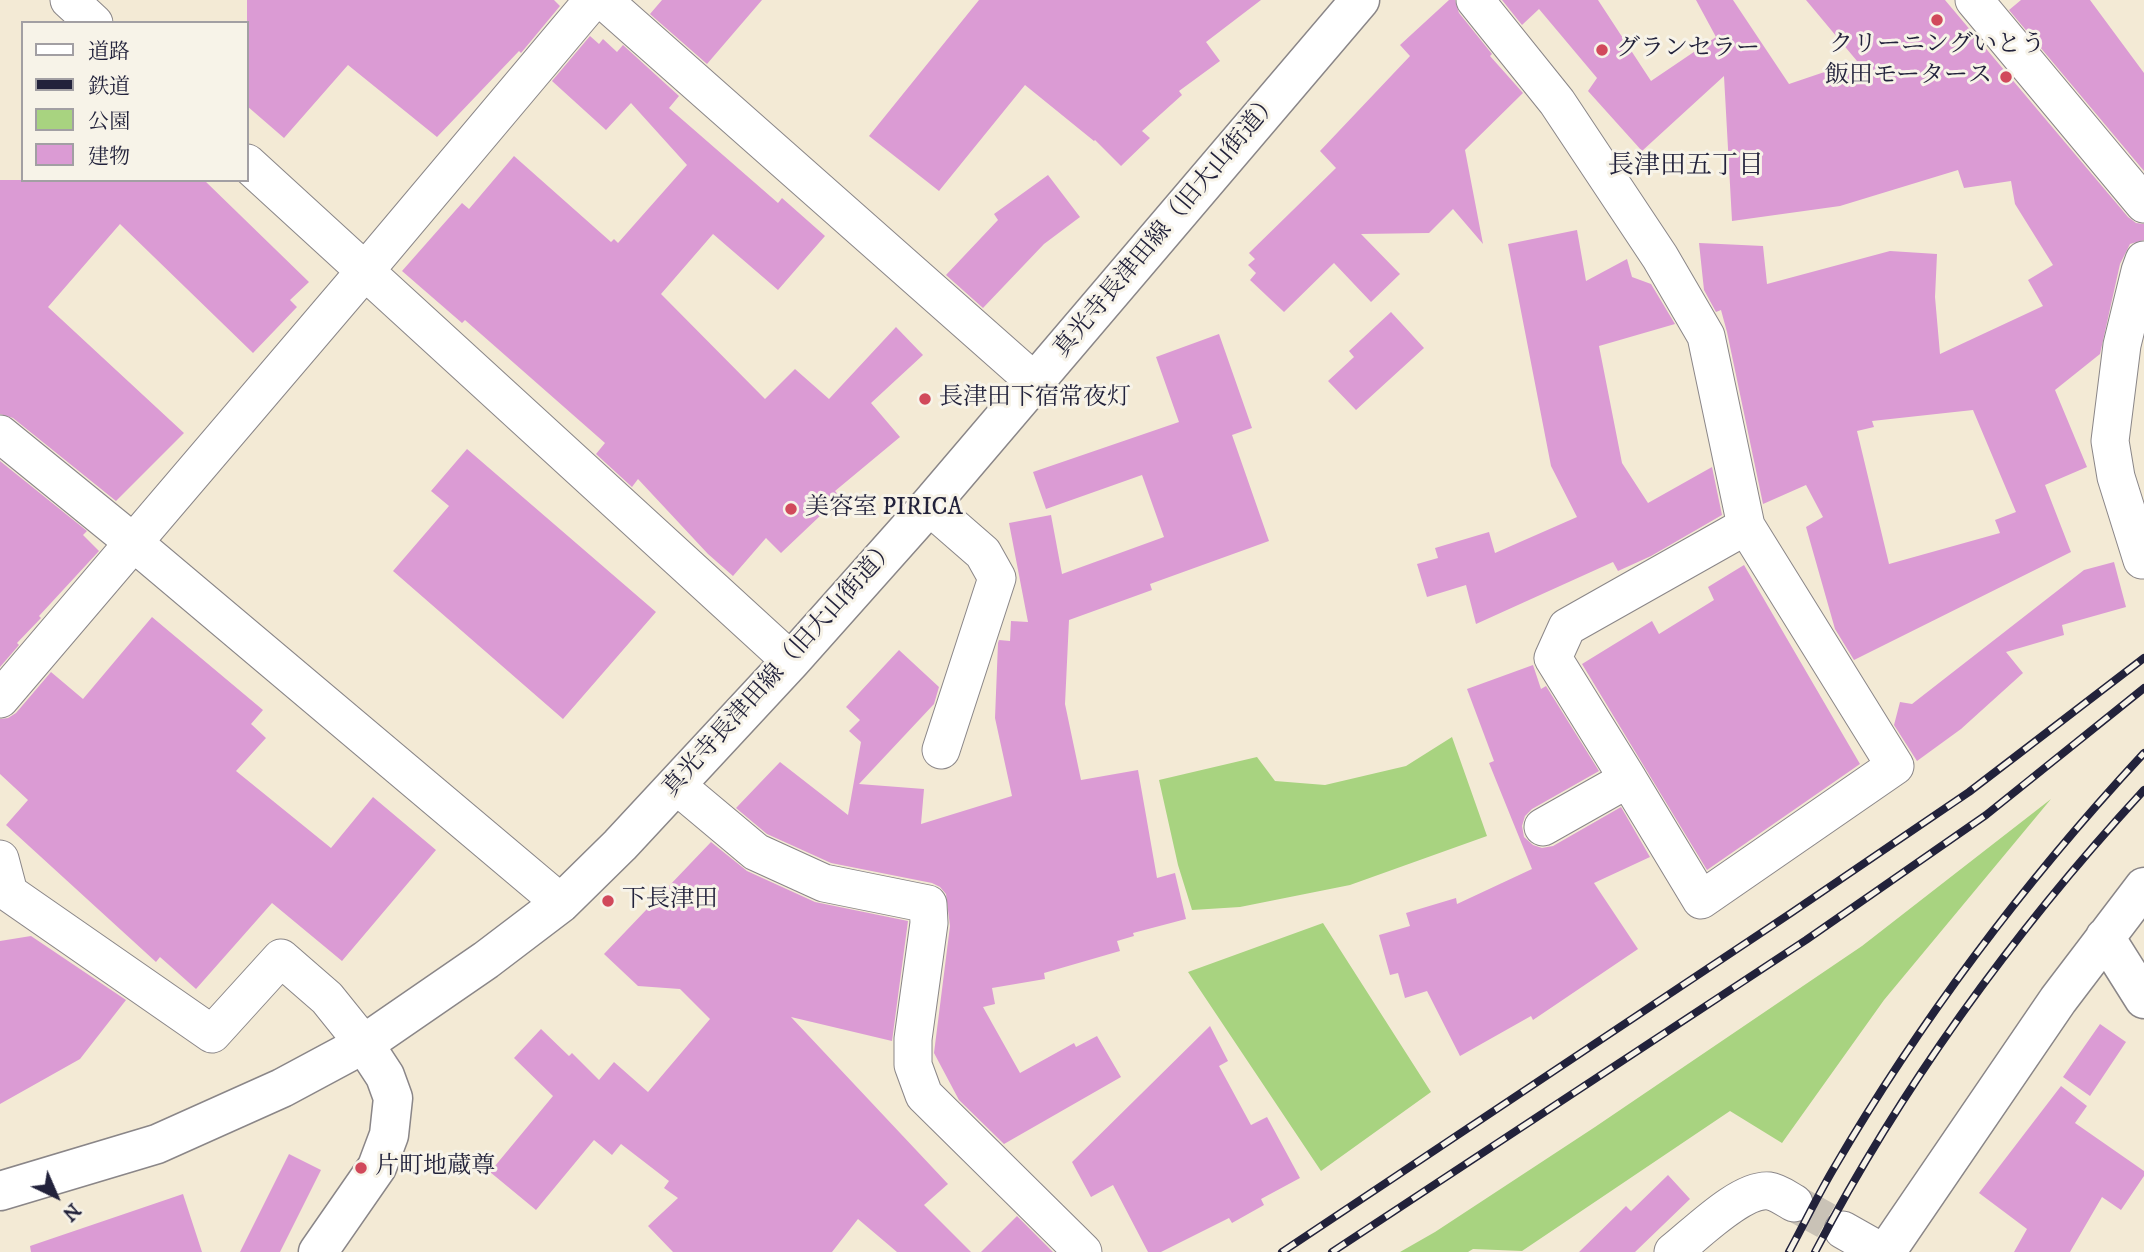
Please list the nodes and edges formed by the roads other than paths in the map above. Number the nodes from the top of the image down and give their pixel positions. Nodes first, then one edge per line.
1 (69, 0) edge
2 (593, 0) edge
3 (603, 0) edge
4 (1360, 0) edge
5 (1475, 0) edge
6 (1974, 0) edge
7 (92, 21) edge
8 (248, 164) edge
9 (2144, 204) edge
10 (2144, 260) edge
11 (365, 271) junction
12 (1035, 382) junction
13 (0, 434) edge
14 (929, 506) junction
15 (1746, 526) junction
16 (134, 543) junction
17 (2142, 560) dead end
18 (791, 661) junction
19 (0, 699) edge
20 (941, 750) dead end
21 (1628, 779) junction
22 (676, 785) junction
23 (1542, 827) dead end
24 (0, 859) edge
25 (2144, 887) edge
26 (561, 903) junction
27 (2105, 937) junction
28 (2144, 999) edge
29 (363, 1044) junction
30 (0, 1191) edge
31 (1794, 1203) tunnel mouth
32 (1843, 1230) tunnel mouth
33 (318, 1252) edge
34 (1083, 1252) edge
35 (1673, 1252) edge
36 (1884, 1252) edge

1 - 7 street
2 - 11 street
3 - 12 street
4 - 12 main road, 真光寺長津田線（旧大山街道）
5 - 15 street
6 - 9 street
8 - 11 street
10 - 17 street
11 - 16 street
11 - 18 street
12 - 14 main road, 真光寺長津田線（旧大山街道）
13 - 16 street
14 - 18 main road, 真光寺長津田線（旧大山街道）
14 - 20 street
15 - 21 street
15 - 21 street
16 - 19 street
16 - 26 street
18 - 22 main road, 真光寺長津田線（旧大山街道）
21 - 23 street
22 - 26 main road, 真光寺長津田線（旧大山街道）
22 - 34 street
24 - 29 street
25 - 27 main road
26 - 29 main road, 真光寺長津田線（旧大山街道）
27 - 28 main road
27 - 36 main road
29 - 30 main road, 真光寺長津田線（旧大山街道）
29 - 33 main road
31 - 35 street
32 - 36 street

